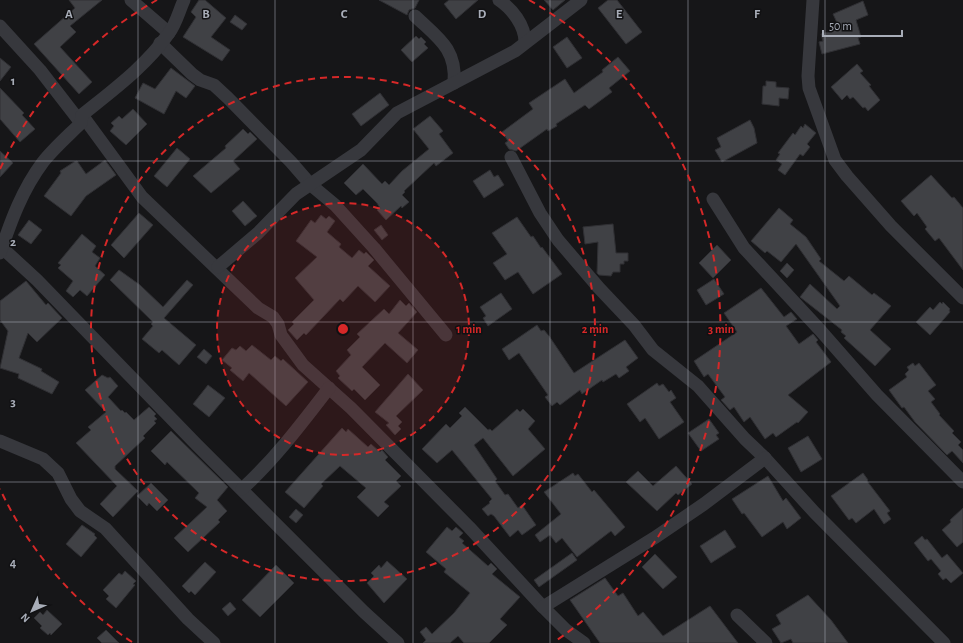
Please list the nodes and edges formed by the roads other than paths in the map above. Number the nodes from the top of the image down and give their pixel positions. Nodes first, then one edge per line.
1 (131, 0) edge
2 (184, 0) edge
3 (499, 0) edge
4 (581, 0) edge
5 (813, 0) edge
6 (415, 16) dead end
7 (0, 26) edge
8 (169, 33) junction
9 (525, 42) junction
10 (160, 43) junction
11 (454, 83) junction
12 (82, 119) junction
13 (511, 157) dead end
14 (311, 185) junction
15 (713, 199) dead end
16 (0, 246) edge
17 (0, 253) edge
18 (218, 267) junction
19 (963, 298) edge
20 (446, 335) dead end
21 (329, 388) junction
22 (0, 441) edge
23 (765, 458) junction
24 (963, 482) edge
25 (242, 489) junction
26 (543, 607) junction
27 (737, 615) dead end
28 (214, 643) edge
29 (398, 643) edge
30 (584, 643) edge
31 (766, 643) edge
32 (944, 643) edge

1 - 8 street
2 - 8 street
3 - 9 street
4 - 9 street
5 - 19 street
6 - 11 street
7 - 12 street
8 - 10 street
9 - 11 street
10 - 12 street
10 - 14 street
11 - 14 street
12 - 17 street
12 - 18 street
13 - 23 street
14 - 18 street
14 - 20 street
15 - 24 street
16 - 25 street
18 - 21 street
21 - 25 street
21 - 26 street
22 - 28 street
23 - 26 street
23 - 32 street
25 - 29 street
26 - 30 street
27 - 31 street

